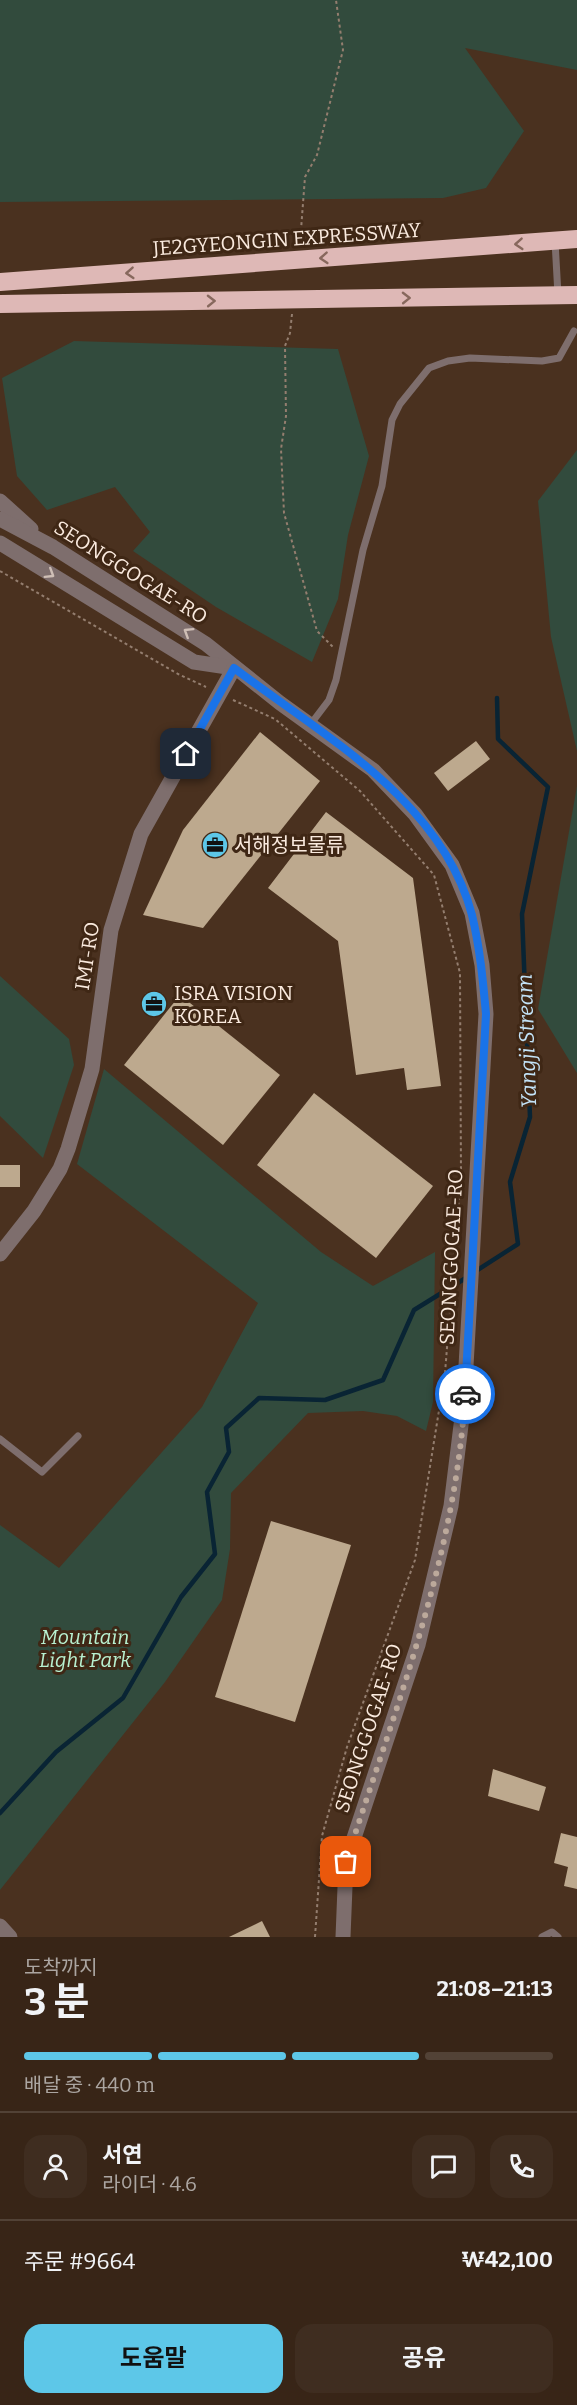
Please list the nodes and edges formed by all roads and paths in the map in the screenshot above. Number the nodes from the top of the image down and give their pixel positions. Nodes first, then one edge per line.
1 (336, 0) edge
2 (577, 239) edge
3 (555, 241) junction
4 (299, 253) dead end
5 (0, 282) edge
6 (558, 295) junction
7 (577, 295) edge
8 (0, 304) edge
9 (293, 309) dead end
10 (574, 331) dead end
11 (0, 501) edge
12 (0, 519) edge
13 (0, 543) edge
14 (52, 547) junction
15 (0, 571) edge
16 (340, 656) junction
17 (234, 668) junction
18 (220, 693) junction
19 (310, 725) junction
20 (0, 1254) edge
21 (78, 1436) dead end
22 (0, 1439) edge
23 (0, 1926) edge
24 (10, 1937) edge
25 (315, 1937) edge
26 (344, 1937) edge
27 (542, 1937) edge
28 (558, 1937) edge

1 - 4 path
2 - 3 highway, JE2GYEONGIN EXPRESSWAY
3 -> 5 highway, JE2GYEONGIN EXPRESSWAY
3 - 6 lane
6 - 7 highway
8 -> 6 highway
9 - 16 path
10 - 16 lane
11 - 14 street
12 - 14 street, SEONGGOGAE-RO
13 -> 17 street, SEONGGOGAE-RO
17 -> 14 street, SEONGGOGAE-RO
15 - 18 path
16 - 19 lane
17 - 18 street, IMI-RO
17 - 19 street, SEONGGOGAE-RO
18 - 20 street, IMI-RO
18 - 25 path
19 - 26 street, SEONGGOGAE-RO
21 - 22 lane
23 - 24 street
27 - 28 lane

